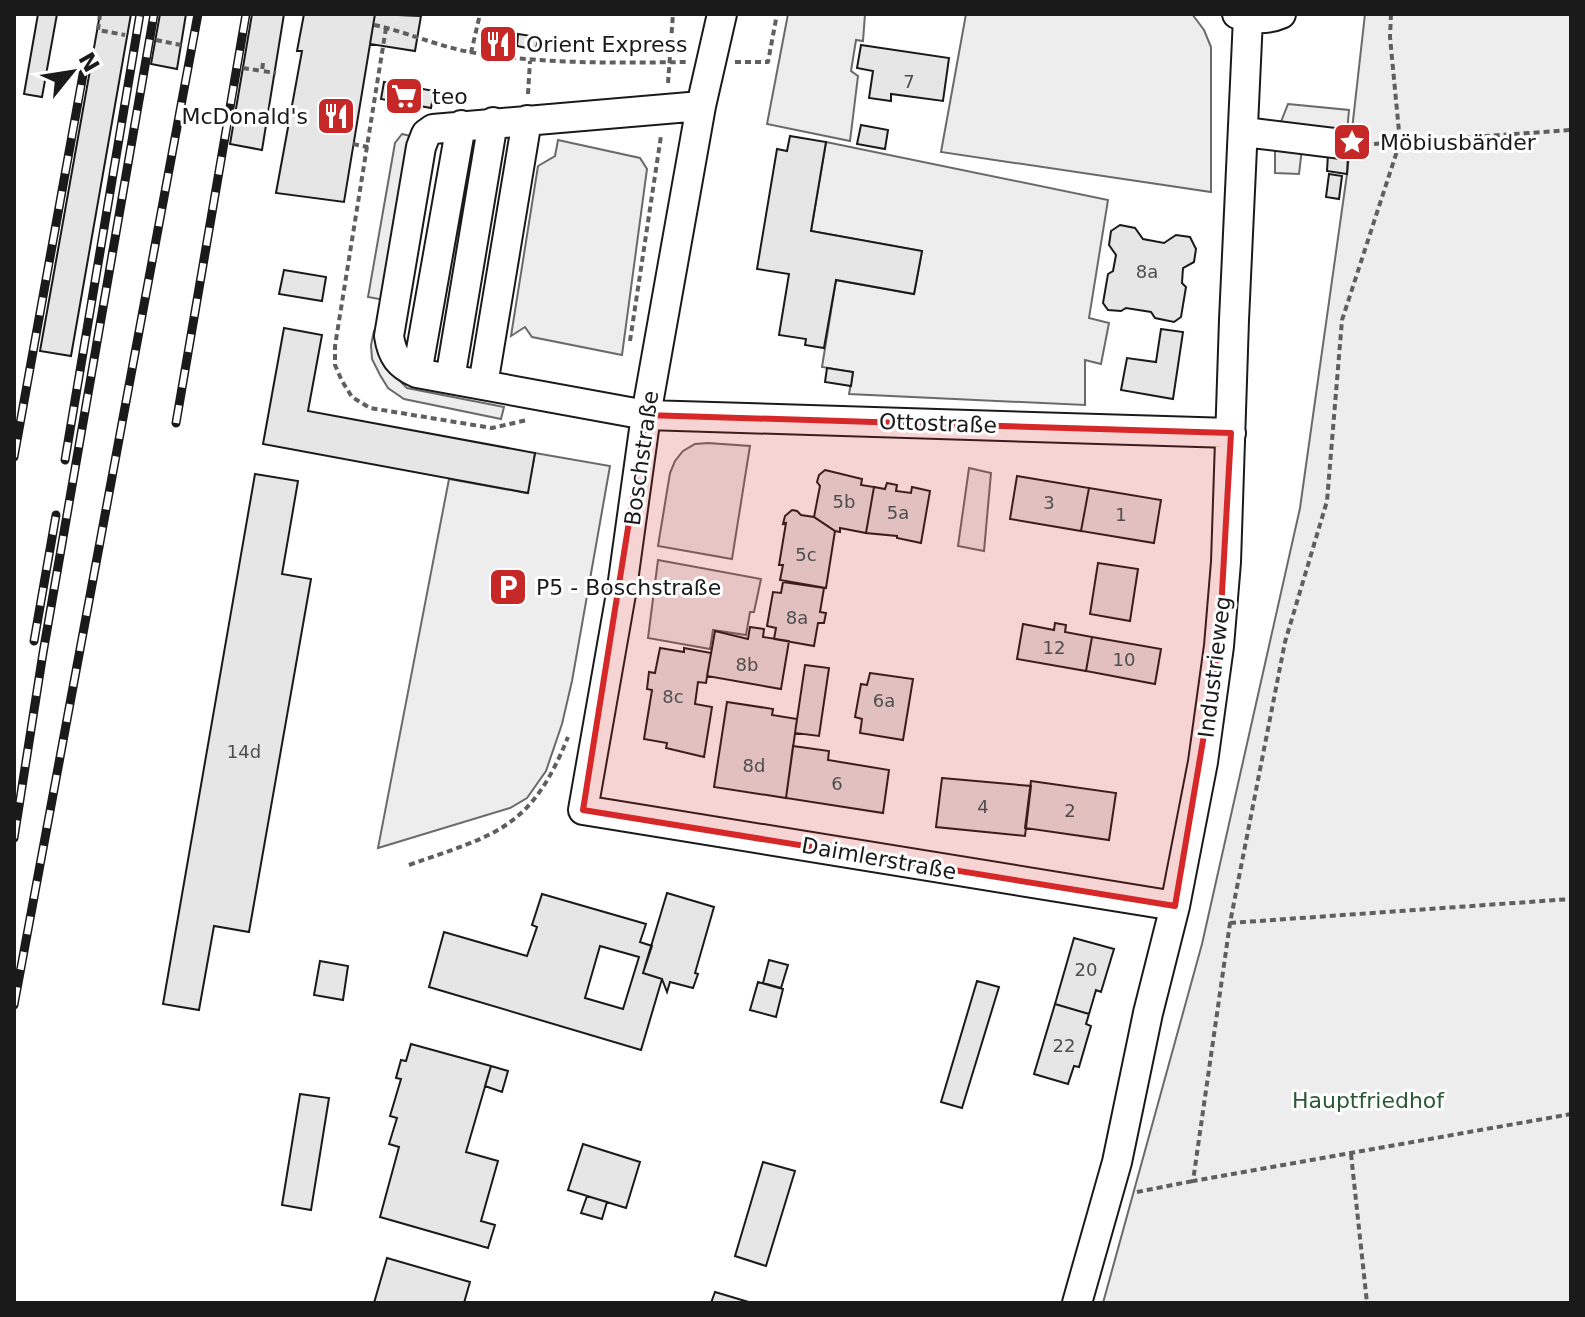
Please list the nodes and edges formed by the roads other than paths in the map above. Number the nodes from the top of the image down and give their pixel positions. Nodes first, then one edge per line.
1 (722, 14) edge
2 (1281, 14) edge
3 (1242, 16) edge
4 (701, 106) junction
5 (527, 108) junction
6 (493, 122) junction
7 (1244, 132) junction
8 (1350, 145) road end
9 (450, 379) junction
10 (483, 385) junction
11 (646, 415) junction
12 (1231, 433) junction
13 (583, 810) joint
14 (1175, 906) junction
15 (1077, 1303) edge

1 - 4 street, Boschstraße
2 - 3 street
3 - 7 street, Industrieweg
4 - 5 street
4 - 11 street, Boschstraße
5 - 6 street
5 - 10 street
6 - 9 street
6 - 9 street, Ottostraße
7 - 8 street
7 - 12 street, Industrieweg
9 - 10 street, Ottostraße
10 - 11 street, Ottostraße
11 - 12 street, Ottostraße
11 - 13 street, Boschstraße
12 - 14 street, Industrieweg
13 - 14 street, Daimlerstraße
14 - 15 street, Industrieweg

